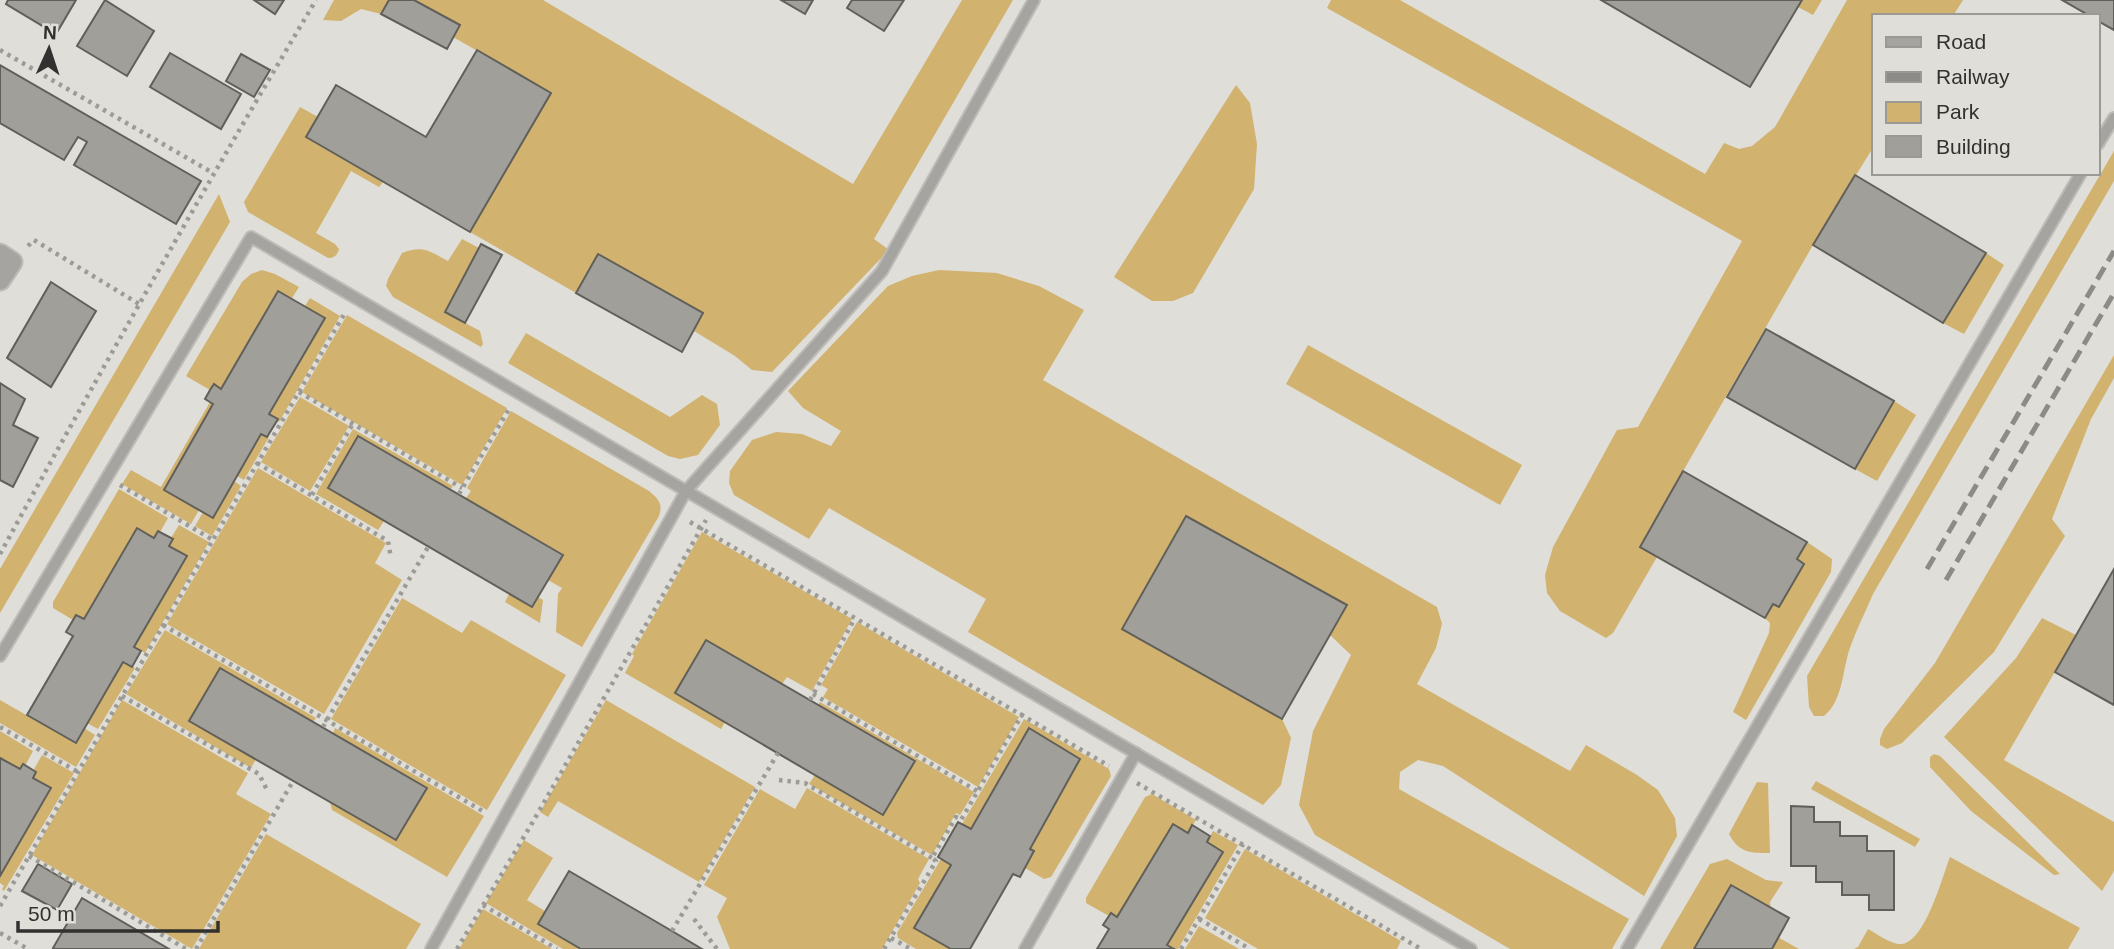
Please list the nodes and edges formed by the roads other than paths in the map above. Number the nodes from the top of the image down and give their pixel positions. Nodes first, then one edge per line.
1 (1034, 0) edge
2 (2114, 118) edge
3 (2100, 142) edge
4 (2080, 175) edge
5 (6, 258) edge
6 (0, 280) edge
7 (686, 491) junction
8 (0, 656) edge
9 (1136, 754) junction
10 (431, 949) edge
11 (1025, 949) edge
12 (1471, 949) edge
13 (1627, 949) edge

1 - 7 lane
2 - 3 lane
4 - 13 lane
5 - 6 street
7 - 8 lane
7 - 9 lane
7 - 10 lane
9 - 11 lane
9 - 12 lane

